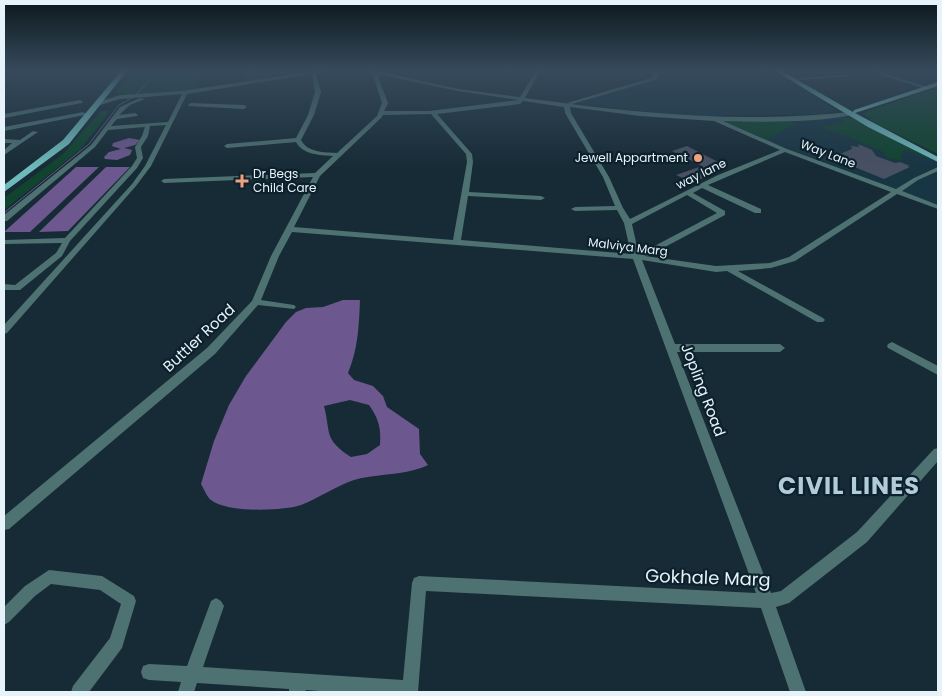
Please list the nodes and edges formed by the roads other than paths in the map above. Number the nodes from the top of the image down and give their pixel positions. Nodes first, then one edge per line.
1 (71, 103) edge
2 (91, 103) edge
3 (129, 103) edge
4 (180, 103) edge
5 (315, 103) edge
6 (385, 103) edge
7 (508, 103) edge
8 (555, 103) edge
9 (574, 103) edge
10 (837, 103) edge
11 (838, 103) edge
12 (879, 103) edge
13 (97, 104) edge
14 (191, 105) dead end
15 (569, 105) junction
16 (244, 107) dead end
17 (42, 108) junction
18 (852, 112) junction
19 (381, 113) junction
20 (434, 113) junction
21 (13, 114) junction
22 (81, 115) junction
23 (134, 115) dead end
24 (4, 116) edge
25 (116, 116) junction
26 (713, 118) junction
27 (171, 123) junction
28 (32, 124) junction
29 (148, 125) junction
30 (4, 126) edge
31 (22, 126) junction
32 (107, 128) junction
33 (35, 132) dead end
34 (4, 136) edge
35 (298, 140) junction
36 (4, 141) edge
37 (17, 142) junction
38 (227, 146) dead end
39 (785, 150) junction
40 (4, 153) edge
41 (339, 155) junction
42 (938, 158) edge
43 (938, 169) edge
44 (317, 174) junction
45 (164, 181) dead end
46 (4, 183) edge
47 (704, 186) junction
48 (4, 189) edge
49 (897, 192) junction
50 (688, 193) junction
51 (465, 194) junction
52 (541, 198) dead end
53 (938, 207) edge
54 (619, 208) junction
55 (575, 209) dead end
56 (750, 215) dead end
57 (4, 219) edge
58 (628, 222) junction
59 (289, 229) junction
60 (67, 240) junction
61 (4, 242) edge
62 (457, 242) junction
63 (636, 256) junction
64 (728, 269) junction
65 (4, 288) edge
66 (256, 302) junction
67 (291, 307) dead end
68 (820, 320) dead end
69 (4, 331) edge
70 (892, 346) dead end
71 (671, 348) junction
72 (780, 348) dead end
73 (938, 371) edge
74 (938, 453) edge
75 (4, 524) edge
76 (766, 602) junction
77 (216, 606) dead end
78 (4, 617) edge
79 (149, 672) dead end
80 (193, 675) junction
81 (299, 687) edge
82 (410, 691) edge
83 (79, 692) edge
84 (186, 692) edge
85 (798, 692) edge

1 - 17 street
2 - 22 main road
3 - 25 street
4 - 27 street
5 - 35 street
6 - 19 street
7 - 20 street
8 - 15 street
9 - 15 street
10 - 18 main road
11 - 18 main road
12 - 18 main road
13 - 48 main road
14 - 16 street
15 - 26 street
15 - 54 street, Jopling Road
17 - 21 street
17 - 28 street
18 - 26 street
18 - 42 main road
19 - 20 street
19 - 41 street, Buttler Road
20 - 51 street
21 - 24 street
21 - 30 street
22 - 28 street
22 - 46 main road
23 - 25 street
25 - 32 street
26 - 39 street, Way Lane
27 - 29 street
27 - 69 street
28 - 31 street
29 - 32 street
29 - 60 street
30 - 31 street
31 - 34 street
32 - 57 street
33 - 37 street
35 - 38 street
35 - 41 street
36 - 37 street
37 - 40 street
39 - 47 street, way lane
39 - 49 street, Way Lane
41 - 44 street, Buttler Road
43 - 49 street, Malviya Marg
44 - 45 street
44 - 59 street, Buttler Road
47 - 50 street, way lane
47 - 56 street
49 - 53 street, Way Lane
49 - 64 street, Malviya Marg
50 - 58 street, way lane
50 - 63 street
51 - 52 street
51 - 62 street
54 - 55 street
54 - 58 street, Jopling Road
58 - 63 street, Jopling Road
59 - 62 street, Malviya Marg
59 - 66 street, Buttler Road
60 - 61 street
60 - 65 street
62 - 63 street, Malviya Marg
63 - 64 street, Malviya Marg
63 - 71 street, Jopling Road
64 - 68 street
66 - 67 street
66 - 75 street, Buttler Road
70 - 73 street
71 - 72 street
71 - 76 street, Jopling Road
74 - 76 street, Gokhale Marg
76 - 82 street, Gokhale Marg
76 - 85 street, Jopling Road
77 - 80 street
78 - 83 street
79 - 80 street
80 - 81 street
80 - 84 street
81 - 82 street

